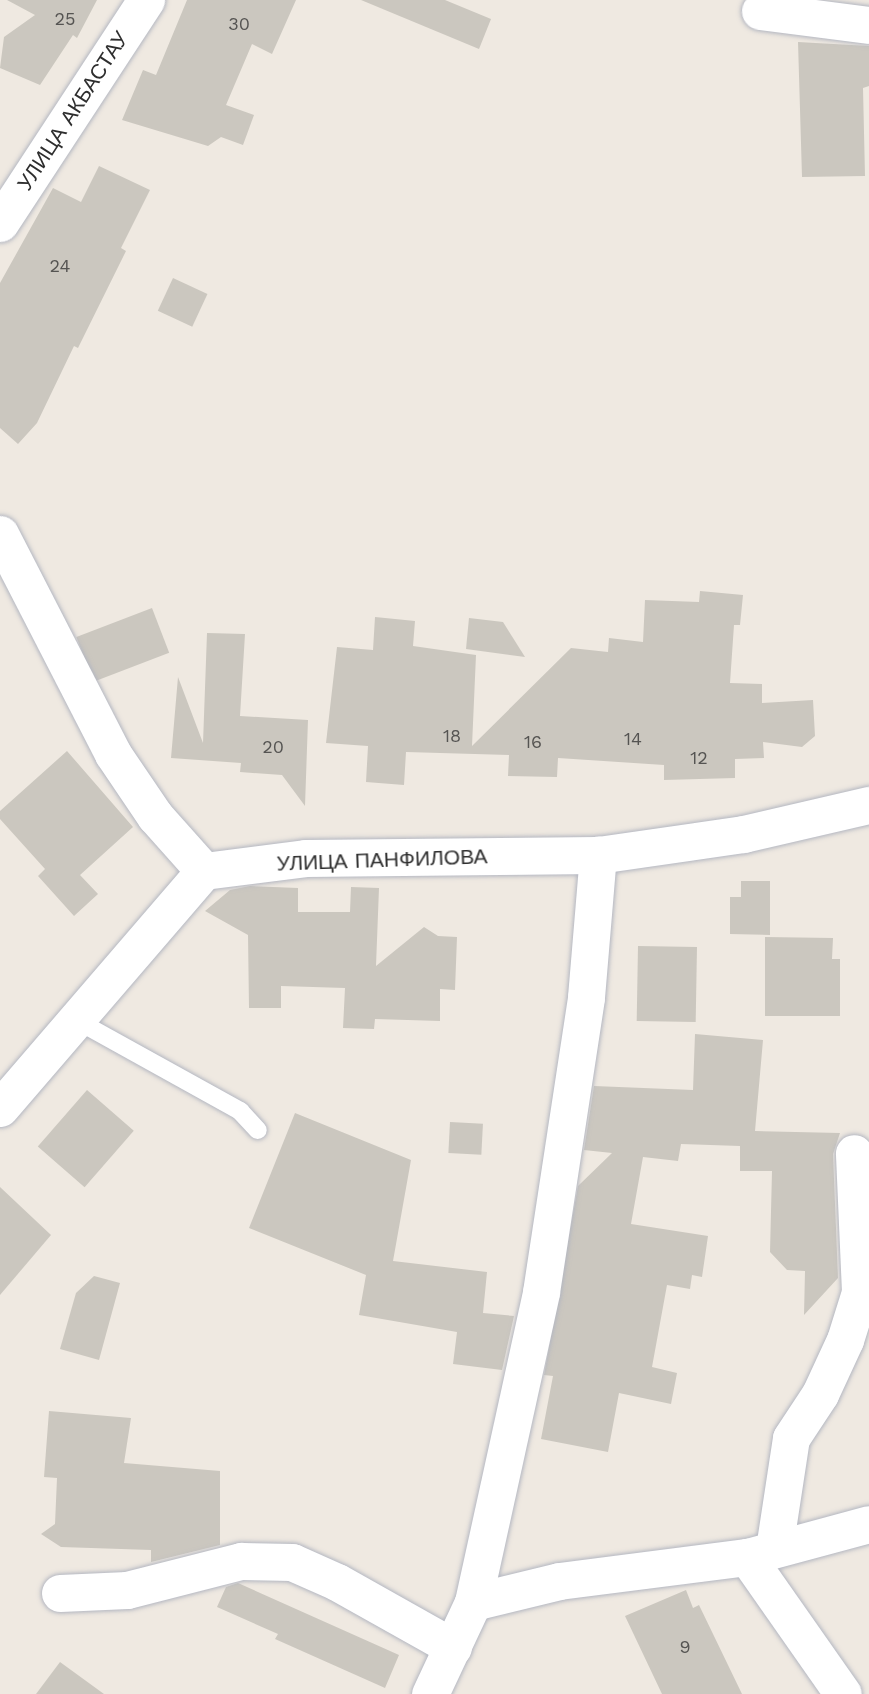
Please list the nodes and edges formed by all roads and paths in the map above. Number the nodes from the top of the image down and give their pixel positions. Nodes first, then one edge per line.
1 (146, 0) edge
2 (760, 11) dead end
3 (869, 25) edge
4 (0, 223) edge
5 (0, 534) edge
6 (869, 805) edge
7 (598, 855) junction
8 (204, 871) junction
9 (76, 1020) junction
10 (0, 1108) edge
11 (258, 1130) dead end
12 (854, 1153) dead end
13 (869, 1524) edge
14 (761, 1553) junction
15 (60, 1592) dead end
16 (473, 1602) junction
17 (453, 1647) junction
18 (430, 1694) edge
19 (843, 1694) edge

1 - 4 street, УЛИЦА АКБАСТАУ
2 - 3 street
5 - 8 street
6 - 7 street, УЛИЦА ПАНФИЛОВА
7 - 8 street, УЛИЦА ПАНФИЛОВА
7 - 16 street
8 - 9 street
9 - 10 street
9 - 11 lane
12 - 14 street
13 - 14 street
14 - 16 street
14 - 19 street
15 - 17 street
16 - 17 street
17 - 18 street

